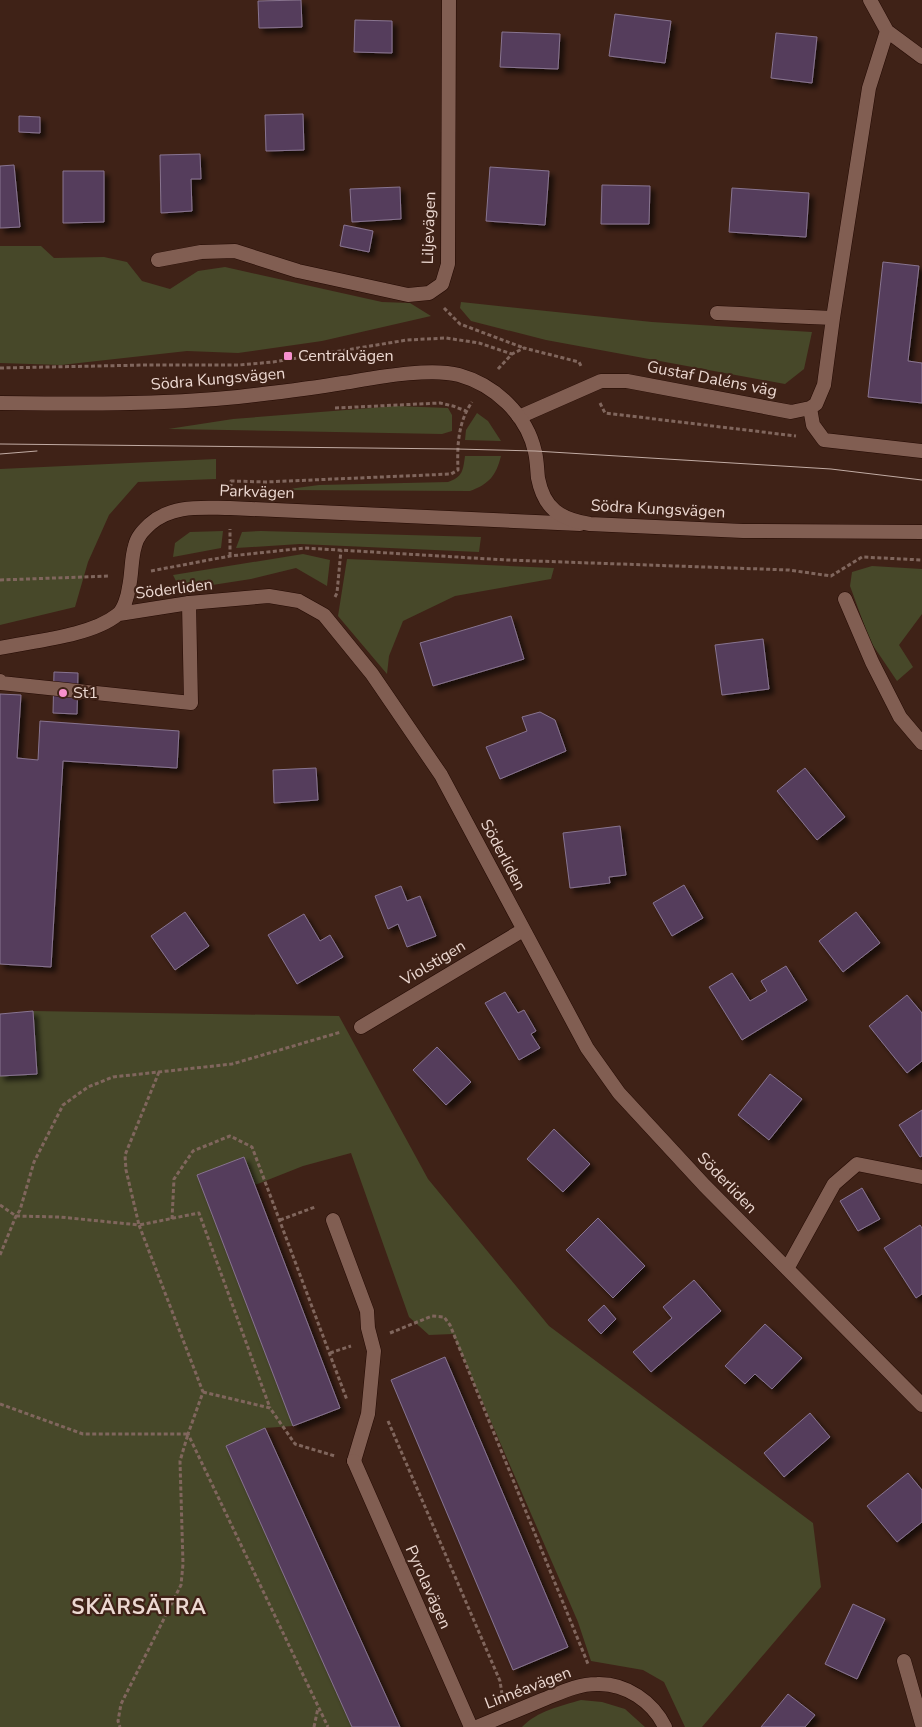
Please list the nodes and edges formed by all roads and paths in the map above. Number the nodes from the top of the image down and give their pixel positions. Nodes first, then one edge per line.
1 (449, 0) edge
2 (870, 0) edge
3 (887, 31) junction
4 (922, 57) edge
5 (158, 260) dead end
6 (429, 293) junction
7 (717, 313) dead end
8 (833, 318) junction
9 (524, 348) junction
10 (512, 354) junction
11 (0, 368) edge
12 (591, 385) junction
13 (484, 386) junction
14 (0, 403) edge
15 (810, 408) junction
16 (519, 417) junction
17 (824, 440) junction
18 (922, 451) edge
19 (230, 508) junction
20 (588, 524) junction
21 (922, 532) edge
22 (342, 550) junction
23 (230, 556) junction
24 (922, 560) edge
25 (131, 575) junction
26 (0, 580) edge
27 (845, 599) dead end
28 (189, 603) junction
29 (119, 614) junction
30 (324, 614) junction
31 (0, 648) edge
32 (0, 681) edge
33 (922, 743) edge
34 (523, 930) junction
35 (361, 1027) joint
36 (159, 1072) junction
37 (922, 1176) edge
38 (0, 1206) edge
39 (16, 1216) junction
40 (172, 1218) junction
41 (280, 1220) junction
42 (333, 1220) joint
43 (139, 1225) junction
44 (0, 1255) edge
45 (787, 1269) junction
46 (371, 1340) junction
47 (203, 1392) junction
48 (0, 1404) edge
49 (922, 1405) edge
50 (270, 1408) junction
51 (368, 1414) junction
52 (188, 1434) junction
53 (354, 1461) junction
54 (904, 1661) dead end
55 (596, 1684) junction
56 (318, 1706) junction
57 (506, 1714) junction
58 (922, 1724) edge
59 (120, 1727) edge
60 (314, 1727) edge
61 (328, 1727) edge
62 (471, 1727) edge
63 (477, 1727) edge
64 (666, 1727) edge

1 - 6 street, Liljevägen
2 - 3 street
3 - 4 street
3 - 8 street
5 - 6 street
6 - 9 path
7 - 8 street
8 - 15 street
9 - 10 path
9 - 12 path
10 - 11 path
10 - 13 path
12 - 15 street, Gustaf Daléns väg
12 - 16 street, Gustaf Daléns väg
12 - 17 path
13 - 14 street, Södra Kungsvägen
13 - 16 street, Södra Kungsvägen
13 - 19 path
15 - 17 street
16 - 20 street, Södra Kungsvägen
17 - 18 street
19 - 20 street, Parkvägen
19 - 23 path
19 - 25 street, Parkvägen
20 - 21 street, Södra Kungsvägen
22 - 23 path
22 - 24 path
22 - 30 path
23 - 25 path
25 - 26 path
25 - 29 street, Parkvägen
27 - 33 street
28 - 29 street, Söderliden
28 - 30 street, Söderliden
28 - 32 street
29 - 31 street
30 - 34 street, Söderliden
34 - 35 street, Violstigen
34 - 45 street, Söderliden
35 - 36 path
36 - 39 path
36 - 43 path
37 - 45 street
38 - 39 path
39 - 43 path
39 - 44 path
40 - 41 path
40 - 43 path
40 - 50 path
41 - 42 path
41 - 51 path
42 - 46 street
43 - 47 path
45 - 49 street, Söderliden
46 - 51 street
46 - 55 path
47 - 50 path
47 - 52 path
48 - 52 path
50 - 53 path
51 - 53 street
51 - 57 path
52 - 56 path
52 - 59 path
53 - 62 street, Pyrolavägen
54 - 58 street
55 - 57 street, Linnéavägen
55 - 64 street, Linnéavägen
56 - 60 path
56 - 61 path
57 - 63 street, Linnéavägen

